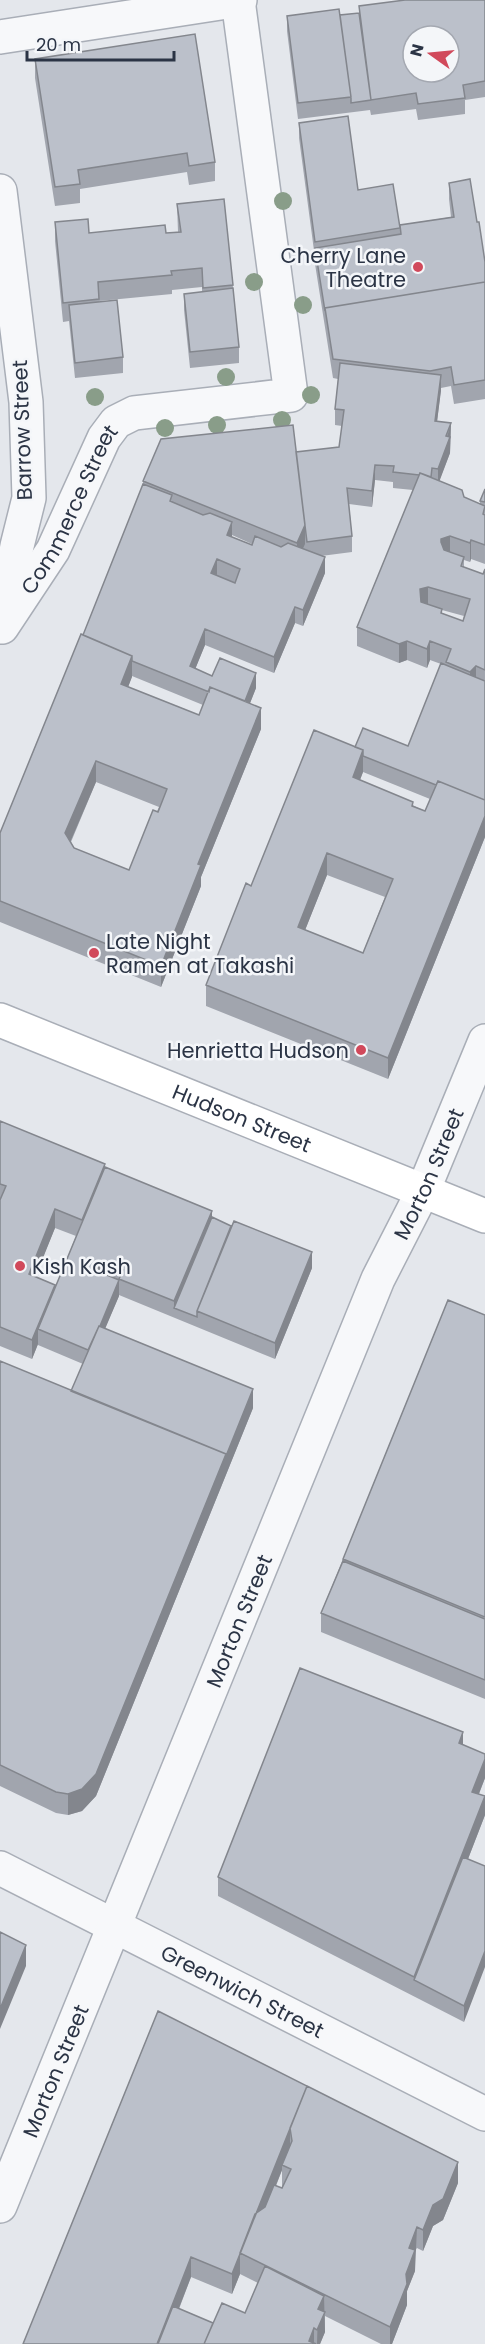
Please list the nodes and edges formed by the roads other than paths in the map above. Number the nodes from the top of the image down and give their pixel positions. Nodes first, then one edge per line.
1 (239, 0) edge
2 (0, 37) edge
3 (0, 191) edge
4 (1, 630) edge
5 (0, 1020) edge
6 (485, 1041) edge
7 (423, 1191) junction
8 (485, 1216) edge
9 (0, 1868) edge
10 (114, 1926) junction
11 (485, 2114) edge
12 (0, 2206) edge

1 - 2 street
1 - 4 street, Commerce Street
3 - 4 street, Barrow Street
5 - 7 main road, Hudson Street
6 - 7 street, Morton Street
7 - 8 main road, Hudson Street
7 - 10 street, Morton Street
9 - 10 street, Greenwich Street
10 - 11 street, Greenwich Street
10 - 12 street, Morton Street

